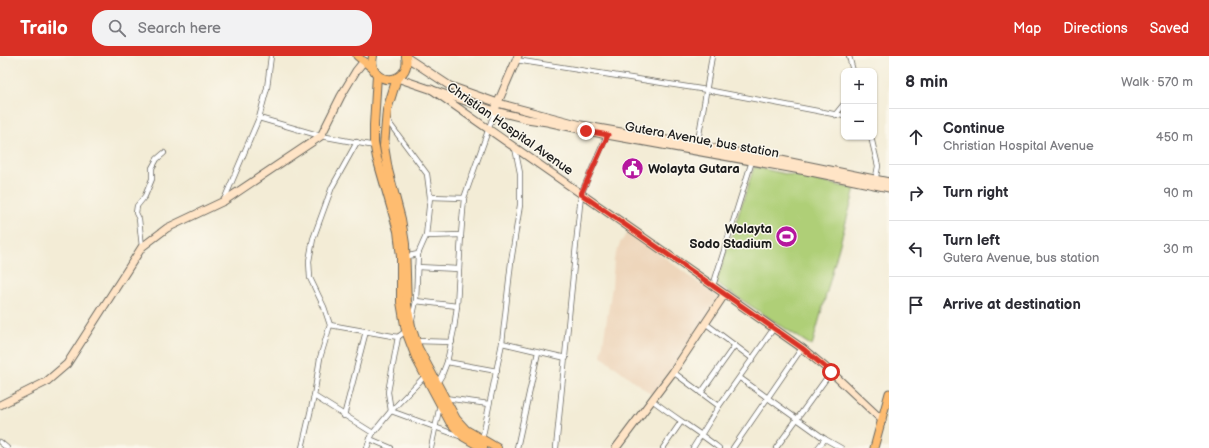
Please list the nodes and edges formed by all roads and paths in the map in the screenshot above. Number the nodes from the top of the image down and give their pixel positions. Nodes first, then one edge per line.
1 (271, 56) edge
2 (357, 56) edge
3 (373, 56) edge
4 (406, 56) edge
5 (712, 56) edge
6 (849, 56) edge
7 (517, 58) edge
8 (364, 61) junction
9 (852, 68) edge
10 (375, 72) junction
11 (397, 78) junction
12 (431, 89) junction
13 (707, 90) junction
14 (498, 103) junction
15 (841, 108) edge
16 (495, 111) junction
17 (835, 115) junction
18 (841, 116) edge
19 (258, 118) junction
20 (386, 119) junction
21 (488, 129) junction
22 (608, 133) junction
23 (321, 136) junction
24 (872, 140) edge
25 (357, 142) junction
26 (375, 146) junction
27 (515, 148) junction
28 (696, 148) junction
29 (164, 153) dead end
30 (752, 161) junction
31 (874, 182) junction
32 (889, 182) edge
33 (889, 188) edge
34 (581, 194) junction
35 (430, 197) junction
36 (464, 198) junction
37 (224, 201) junction
38 (461, 235) junction
39 (426, 236) junction
40 (142, 247) junction
41 (418, 254) junction
42 (404, 257) junction
43 (417, 267) junction
44 (459, 269) junction
45 (713, 286) junction
46 (724, 295) junction
47 (416, 301) junction
48 (457, 306) junction
49 (705, 323) junction
50 (330, 325) junction
51 (774, 328) junction
52 (408, 329) junction
53 (366, 332) junction
54 (398, 337) junction
55 (415, 341) junction
56 (452, 342) junction
57 (502, 343) junction
58 (735, 345) junction
59 (802, 348) junction
60 (538, 352) junction
61 (566, 358) junction
62 (753, 359) junction
63 (447, 362) junction
64 (497, 371) junction
65 (673, 372) junction
66 (831, 372) junction
67 (425, 376) junction
68 (740, 378) junction
69 (434, 386) junction
70 (701, 392) junction
71 (889, 393) edge
72 (314, 396) junction
73 (767, 398) junction
74 (652, 400) junction
75 (441, 401) junction
76 (489, 404) junction
77 (0, 405) edge
78 (719, 406) junction
79 (391, 412) junction
80 (344, 416) junction
81 (797, 420) junction
82 (882, 420) junction
83 (681, 422) junction
84 (434, 427) junction
85 (373, 433) junction
86 (702, 435) junction
87 (464, 437) junction
88 (370, 439) junction
89 (825, 439) junction
90 (0, 442) edge
91 (481, 444) edge
92 (8, 448) edge
93 (302, 448) edge
94 (367, 448) edge
95 (391, 448) edge
96 (430, 448) edge
97 (497, 448) edge
98 (517, 448) edge
99 (556, 448) edge
100 (616, 448) edge
101 (663, 448) edge
102 (693, 448) edge
103 (719, 448) edge
104 (733, 448) edge
105 (776, 448) edge
106 (818, 448) edge
107 (841, 448) edge
108 (874, 448) edge

1 - 19 street
2 - 8 main road
3 - 10 highway
4 - 11 highway
4 - 14 main road
5 - 13 street
6 - 9 street
7 - 13 street
7 - 14 main road
8 - 10 main road
8 - 23 main road
10 - 11 highway
10 - 26 highway
11 - 12 main road, Gutera Avenue, bus station
11 - 20 highway
12 - 16 main road, Gutera Avenue, bus station
12 - 21 main road, Christian Hospital Avenue
13 - 17 street
13 - 28 street
14 - 16 main road
14 - 22 main road
15 - 17 street
16 - 21 street
16 - 22 main road, Gutera Avenue, bus station
17 - 18 street
19 - 23 street
19 - 37 street
20 - 35 street
20 - 42 highway
21 - 27 main road, Christian Hospital Avenue
21 - 36 street
22 - 28 main road
22 - 34 street
23 - 25 street
23 - 37 main road
24 - 31 street
25 - 26 street
25 - 50 street
26 - 42 highway
27 - 34 main road, Christian Hospital Avenue
27 - 57 street
28 - 30 main road, Gutera Avenue, bus station
28 - 31 main road
29 - 40 street
30 - 31 main road, Gutera Avenue, bus station
30 - 45 street
31 - 32 main road
31 - 33 main road, Gutera Avenue, bus station
34 - 45 main road, Christian Hospital Avenue
34 - 61 street
35 - 36 street
35 - 39 street
36 - 38 street
37 - 40 main road
38 - 39 street
38 - 44 street
39 - 41 street
40 - 77 main road
41 - 42 street
41 - 43 street
42 - 52 highway
43 - 44 street
43 - 47 street
44 - 48 street
45 - 46 main road, Christian Hospital Avenue
46 - 49 main road
46 - 51 main road, Christian Hospital Avenue
47 - 48 street
47 - 52 street
48 - 56 street
49 - 58 street
49 - 65 main road
50 - 53 street
50 - 72 street
51 - 59 main road, Christian Hospital Avenue
51 - 62 street
52 - 54 street
52 - 55 highway
52 - 67 highway
53 - 54 street
53 - 80 street
54 - 79 street
55 - 56 street
55 - 69 highway
56 - 63 street
57 - 60 street
57 - 64 street
58 - 62 street
58 - 70 street
59 - 66 main road, Christian Hospital Avenue
59 - 73 street
60 - 61 street
60 - 98 street
61 - 99 street
62 - 68 street
63 - 64 street
63 - 69 street
64 - 76 street
65 - 70 street
65 - 74 main road
66 - 81 street
66 - 82 main road, Christian Hospital Avenue
67 - 69 highway
67 - 79 street
68 - 73 street
68 - 78 street
69 - 75 highway
70 - 78 street
71 - 82 main road
72 - 80 street
72 - 93 street
73 - 81 street
73 - 104 street
74 - 83 street
74 - 100 main road
75 - 76 street
75 - 84 street
75 - 87 highway
75 - 91 highway
76 - 91 street
78 - 86 street
79 - 84 street
79 - 85 street
80 - 85 street
81 - 89 street
81 - 105 street
82 - 108 main road
83 - 86 street
83 - 101 street
84 - 87 street
84 - 96 street
85 - 88 street
86 - 102 street
86 - 103 street
87 - 91 highway
88 - 94 street
88 - 95 street
89 - 106 street
89 - 107 street
90 - 92 street
91 - 97 highway

